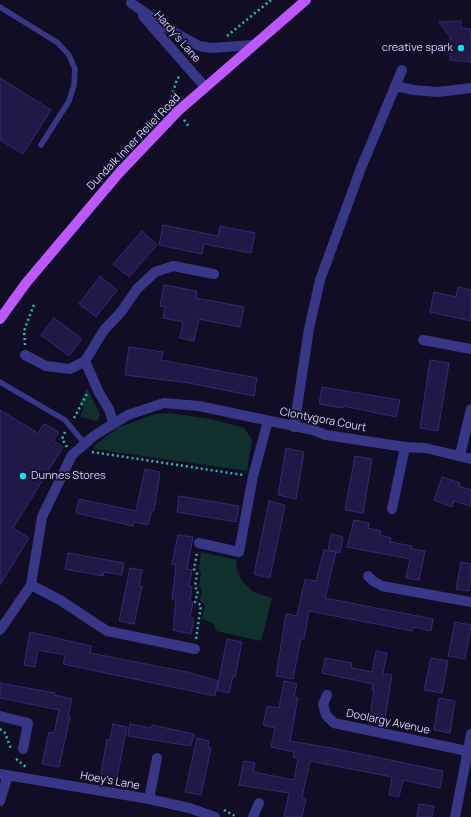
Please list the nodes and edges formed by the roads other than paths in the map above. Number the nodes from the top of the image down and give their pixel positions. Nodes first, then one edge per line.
1 (306, 0) edge
2 (129, 2) edge
3 (0, 7) edge
4 (253, 45) junction
5 (402, 70) dead end
6 (395, 86) junction
7 (205, 87) junction
8 (471, 88) edge
9 (41, 145) dead end
10 (214, 274) dead end
11 (0, 319) edge
12 (423, 340) dead end
13 (471, 349) edge
14 (25, 355) road end
15 (85, 361) junction
16 (0, 382) edge
17 (471, 409) edge
18 (268, 421) junction
19 (113, 423) junction
20 (294, 427) junction
21 (81, 447) junction
22 (405, 448) junction
23 (460, 456) junction
24 (471, 459) edge
25 (392, 509) dead end
26 (199, 543) road end
27 (368, 576) dead end
28 (31, 585) junction
29 (471, 602) edge
30 (0, 630) edge
31 (195, 649) road end
32 (327, 695) dead end
33 (0, 716) edge
34 (471, 738) edge
35 (23, 749) dead end
36 (467, 751) junction
37 (157, 758) dead end
38 (4, 775) edge
39 (149, 799) junction
40 (0, 801) edge
41 (259, 803) dead end
42 (215, 817) edge
43 (253, 817) edge
44 (455, 817) edge

1 - 4 main road, Dundalk Inner Relief Road
2 - 4 street, Hardy's Lane
2 - 7 street, Hardy's Lane
3 - 9 lane
4 - 7 main road, Dundalk Inner Relief Road
5 - 6 street
6 - 8 street
6 - 20 street
7 - 11 main road, Dundalk Inner Relief Road
10 - 15 street
12 - 13 street
14 - 15 street
15 - 19 street
16 - 21 lane
17 - 23 street
18 - 19 street
18 - 20 street, Clontygora Court
18 - 26 street, Clontygora Court
19 - 21 street
20 - 22 street, Clontygora Court
21 - 28 street
22 - 23 street, Clontygora Court
22 - 25 street
23 - 24 street, Clontygora Court
27 - 29 street
28 - 30 street
28 - 31 street
32 - 36 street, Doolargy Avenue
33 - 35 street
34 - 36 street
36 - 44 street
37 - 39 street
38 - 39 street, Hoey's Lane
38 - 40 street
39 - 42 street, Hoey's Lane
41 - 43 street

